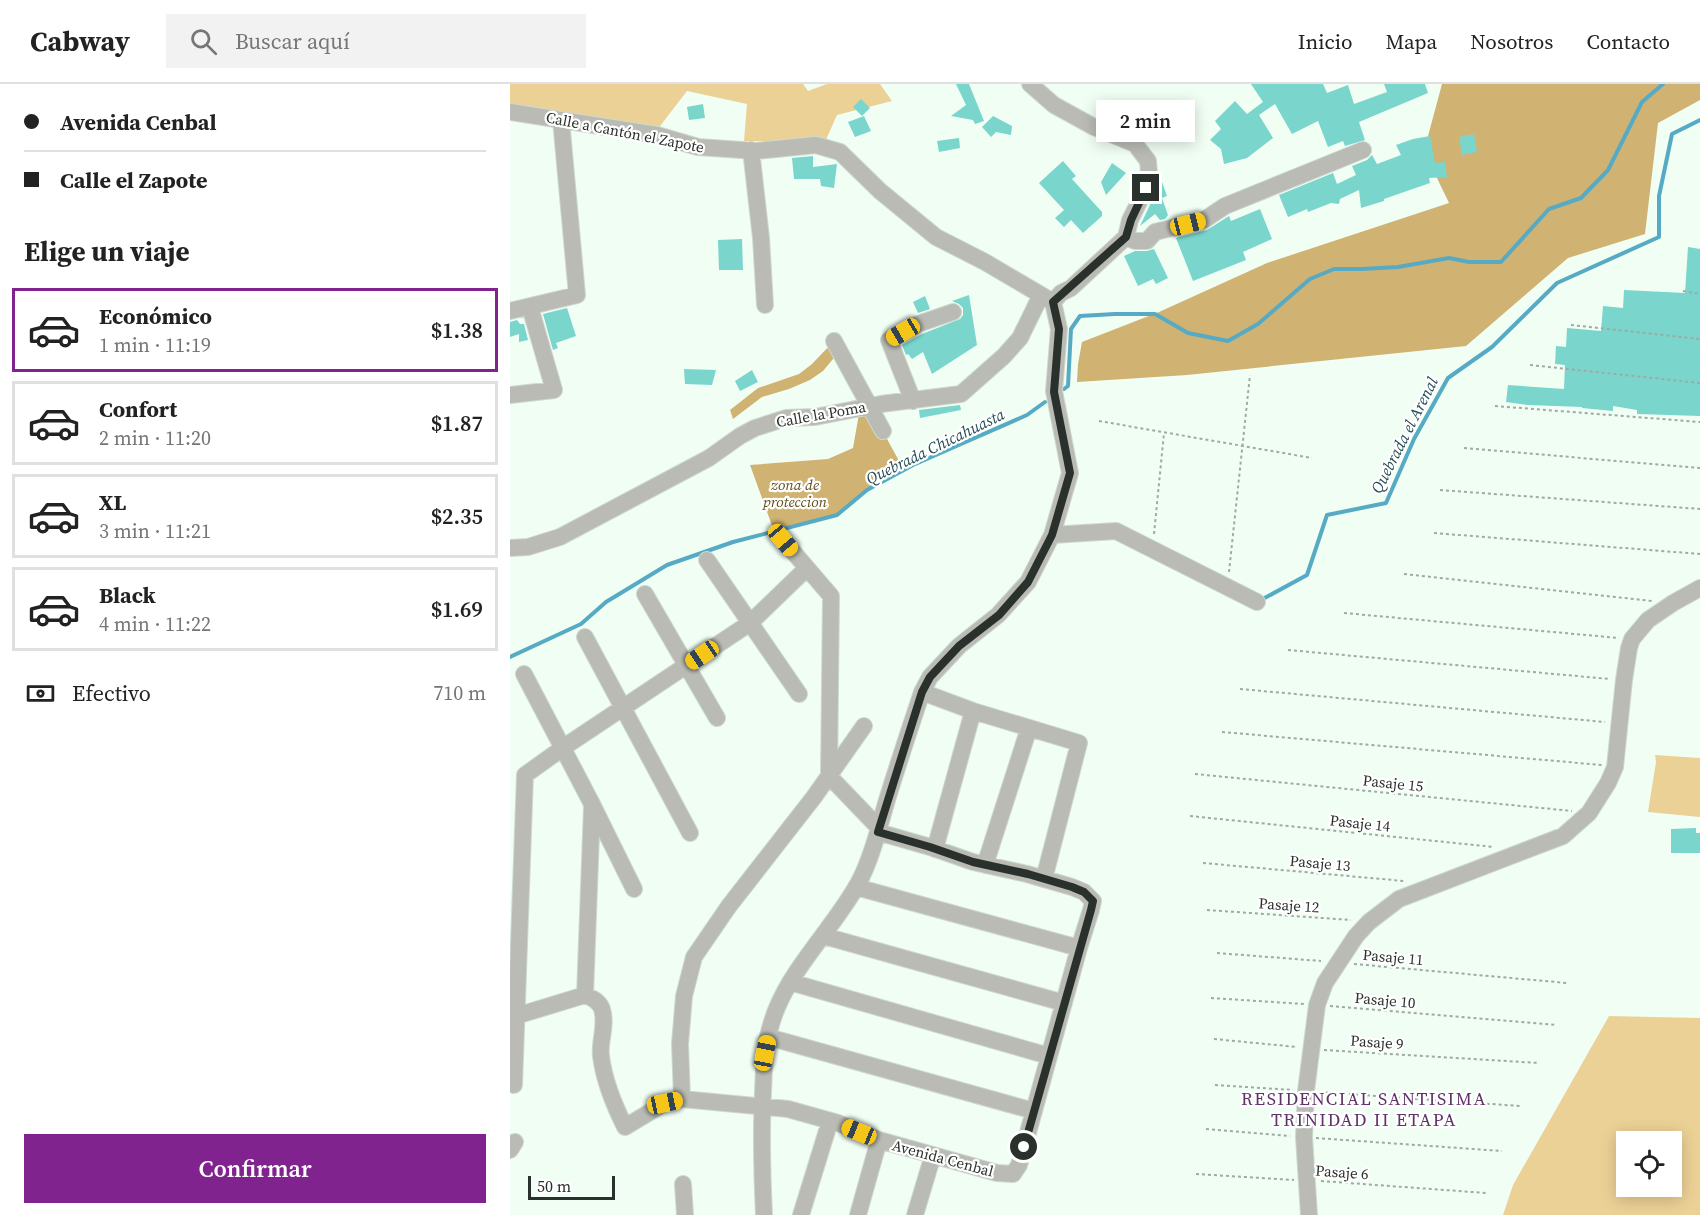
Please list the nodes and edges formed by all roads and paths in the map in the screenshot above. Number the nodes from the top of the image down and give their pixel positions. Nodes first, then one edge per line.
1 (1030, 84) edge
2 (510, 112) edge
3 (561, 120) junction
4 (752, 150) junction
5 (1363, 150) dead end
6 (1126, 237) junction
7 (1683, 291) dead end
8 (1700, 294) edge
9 (1047, 298) junction
10 (765, 305) dead end
11 (530, 307) junction
12 (510, 311) edge
13 (953, 312) dead end
14 (1570, 325) dead end
15 (1700, 339) edge
16 (834, 341) dead end
17 (1530, 365) dead end
18 (1250, 375) dead end
19 (1700, 383) edge
20 (510, 394) edge
21 (913, 400) junction
22 (869, 406) junction
23 (1495, 406) dead end
24 (1100, 422) dead end
25 (1700, 422) edge
26 (883, 431) dead end
27 (1164, 433) junction
28 (1242, 446) junction
29 (1464, 448) dead end
30 (1312, 458) dead end
31 (1700, 468) edge
32 (1440, 490) dead end
33 (1700, 508) edge
34 (1434, 533) dead end
35 (1052, 535) junction
36 (783, 540) dead end
37 (510, 548) edge
38 (1152, 549) junction
39 (1700, 555) edge
40 (707, 560) dead end
41 (807, 568) junction
42 (1404, 574) dead end
43 (1227, 587) junction
44 (1700, 588) edge
45 (645, 594) dead end
46 (1257, 602) dead end
47 (1673, 603) junction
48 (1344, 612) dead end
49 (750, 623) junction
50 (585, 637) dead end
51 (1632, 639) junction
52 (1287, 650) dead end
53 (686, 665) junction
54 (524, 674) dead end
55 (1624, 680) junction
56 (1240, 689) dead end
57 (922, 692) junction
58 (799, 694) dead end
59 (622, 707) junction
60 (973, 711) junction
61 (717, 718) dead end
62 (1620, 724) junction
63 (864, 726) dead end
64 (1029, 728) junction
65 (1222, 732) dead end
66 (562, 748) junction
67 (1615, 766) junction
68 (1195, 774) dead end
69 (829, 776) junction
70 (517, 777) edge
71 (592, 804) junction
72 (1589, 813) junction
73 (1190, 816) dead end
74 (878, 830) junction
75 (690, 833) dead end
76 (1504, 848) dead end
77 (935, 849) junction
78 (1203, 863) dead end
79 (985, 865) junction
80 (1044, 879) junction
81 (1412, 882) dead end
82 (856, 886) junction
83 (634, 889) dead end
84 (1207, 910) dead end
85 (1369, 922) junction
86 (824, 936) junction
87 (1079, 948) junction
88 (1217, 953) dead end
89 (1338, 963) junction
90 (790, 982) junction
91 (1567, 983) dead end
92 (585, 995) junction
93 (1211, 998) dead end
94 (1064, 1003) junction
95 (1317, 1005) junction
96 (513, 1015) edge
97 (1557, 1025) dead end
98 (768, 1037) junction
99 (1214, 1039) dead end
100 (1310, 1049) junction
101 (1049, 1056) junction
102 (1539, 1063) dead end
103 (1215, 1084) dead end
104 (514, 1085) dead end
105 (1306, 1091) junction
106 (682, 1099) junction
107 (762, 1106) junction
108 (1520, 1106) dead end
109 (1034, 1112) junction
110 (830, 1121) junction
111 (1206, 1129) dead end
112 (1304, 1137) junction
113 (879, 1140) junction
114 (1502, 1151) dead end
115 (933, 1155) junction
116 (1196, 1174) dead end
117 (1306, 1180) junction
118 (684, 1184) dead end
119 (1486, 1193) dead end
120 (686, 1215) edge
121 (764, 1215) edge
122 (801, 1215) edge
123 (858, 1215) edge
124 (915, 1215) edge
125 (1309, 1215) edge

1 - 6 street
2 - 3 street, Calle a Cantón el Zapote
3 - 4 street, Calle a Cantón el Zapote
3 - 11 street
4 - 9 street, Calle a Cantón el Zapote
4 - 10 street
5 - 6 street
6 - 9 street
7 - 8 path
9 - 21 street, Calle la Poma
9 - 35 street
11 - 12 street
11 - 20 street
13 - 21 street
14 - 15 path
16 - 22 street
17 - 19 path
18 - 28 path
21 - 22 street, Calle la Poma
22 - 26 street
22 - 37 street, Calle la Poma
23 - 25 path
24 - 27 path
27 - 28 path
27 - 38 path
28 - 30 path
28 - 43 path
29 - 31 path
32 - 33 path
34 - 39 path
35 - 38 street
35 - 57 street
36 - 41 street
38 - 43 street
40 - 49 street
41 - 49 street
41 - 69 street
42 - 47 path
43 - 46 street
44 - 47 street
45 - 53 street
47 - 51 street
48 - 51 path
49 - 53 street
49 - 58 street
50 - 59 street
51 - 55 street
52 - 55 path
53 - 59 street
53 - 61 street
54 - 66 street
55 - 62 street
56 - 62 path
57 - 60 street
57 - 74 street
59 - 66 street
59 - 75 street
60 - 64 street
60 - 77 street
62 - 67 street
63 - 69 street
64 - 79 street
64 - 80 street
65 - 67 path
66 - 70 street
66 - 71 street
67 - 72 street
68 - 72 path, Pasaje 15
69 - 74 street
69 - 106 street
70 - 96 street
71 - 83 street
71 - 92 street
72 - 85 street
73 - 76 path, Pasaje 14
74 - 77 street, Avenida Cenbal
74 - 82 street
77 - 79 street, Avenida Cenbal
78 - 81 path, Pasaje 13
79 - 80 street, Avenida Cenbal
80 - 87 street, Avenida Cenbal
82 - 86 street
82 - 87 street
84 - 85 path, Pasaje 12
85 - 89 street
86 - 90 street
86 - 94 street
87 - 94 street, Avenida Cenbal
88 - 89 path, Pasaje 11
89 - 91 path, Pasaje 11
89 - 95 street
90 - 98 street
90 - 101 street
92 - 96 street
92 - 106 street
93 - 95 path, Pasaje 10
94 - 101 street, Avenida Cenbal
95 - 97 path, Pasaje 10
95 - 100 street
96 - 104 street
98 - 107 street
98 - 109 street
99 - 100 path, Pasaje 9
100 - 102 path, Pasaje 9
100 - 105 street
101 - 109 street, Avenida Cenbal
103 - 105 path
105 - 108 path
105 - 112 street
106 - 107 street, Avenida Cenbal
107 - 110 street, Avenida Cenbal
107 - 121 street
109 - 115 street, Avenida Cenbal
110 - 113 street, Avenida Cenbal
110 - 122 street
111 - 112 path
112 - 114 path
112 - 117 street
113 - 115 street, Avenida Cenbal
113 - 123 street
115 - 124 street
116 - 117 path, Pasaje 6
117 - 119 path, Pasaje 6
117 - 125 street
118 - 120 street

